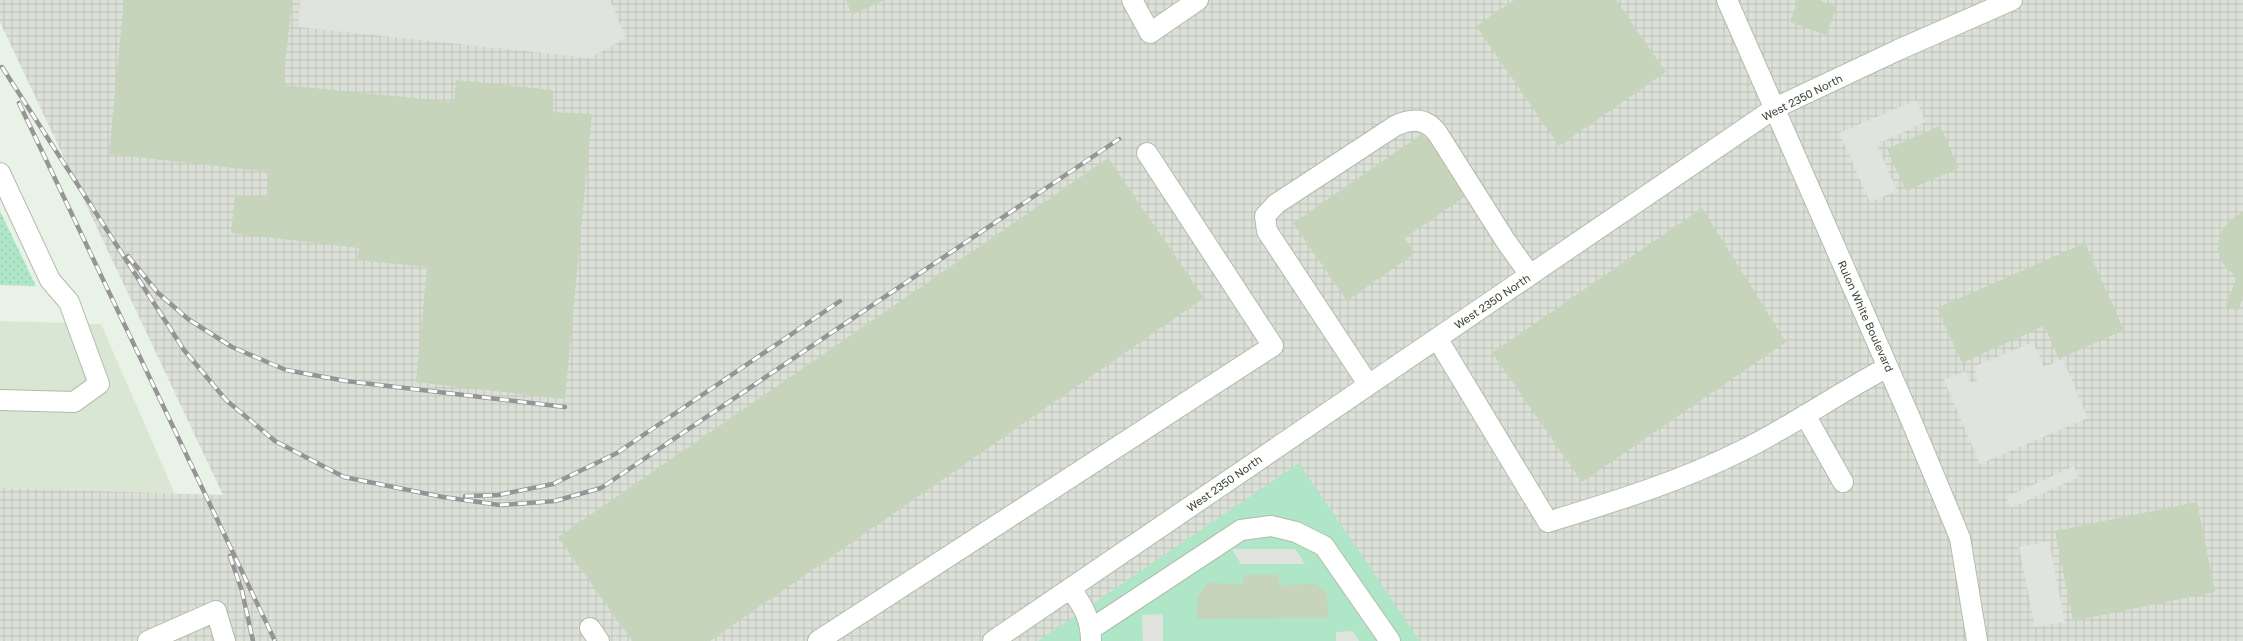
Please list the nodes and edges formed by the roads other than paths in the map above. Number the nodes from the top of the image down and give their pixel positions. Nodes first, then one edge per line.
1 (1132, 0) edge
2 (1198, 0) edge
3 (1727, 0) edge
4 (2012, 0) edge
5 (1776, 108) junction
6 (1147, 153) dead end
7 (0, 173) edge
8 (1530, 275) junction
9 (1437, 338) junction
10 (1888, 367) junction
11 (1368, 384) junction
12 (0, 400) edge
13 (1805, 415) junction
14 (1843, 482) dead end
15 (1071, 589) junction
16 (1091, 635) edge
17 (148, 641) edge
18 (225, 641) edge
19 (818, 641) edge
20 (993, 641) edge
21 (1390, 641) edge
22 (1977, 641) edge

1 - 2 street
3 - 5 street, Rulon White Boulevard
4 - 5 street, West 2350 North
5 - 8 street, West 2350 North
5 - 10 street, Rulon White Boulevard
6 - 19 street
7 - 12 street
8 - 9 street, West 2350 North
8 - 11 street
9 - 11 street, West 2350 North
9 - 13 street
10 - 13 street
10 - 22 street, Rulon White Boulevard
11 - 15 street, West 2350 North
13 - 14 street
15 - 16 street
15 - 20 street, West 2350 North
16 - 21 street
17 - 18 street

